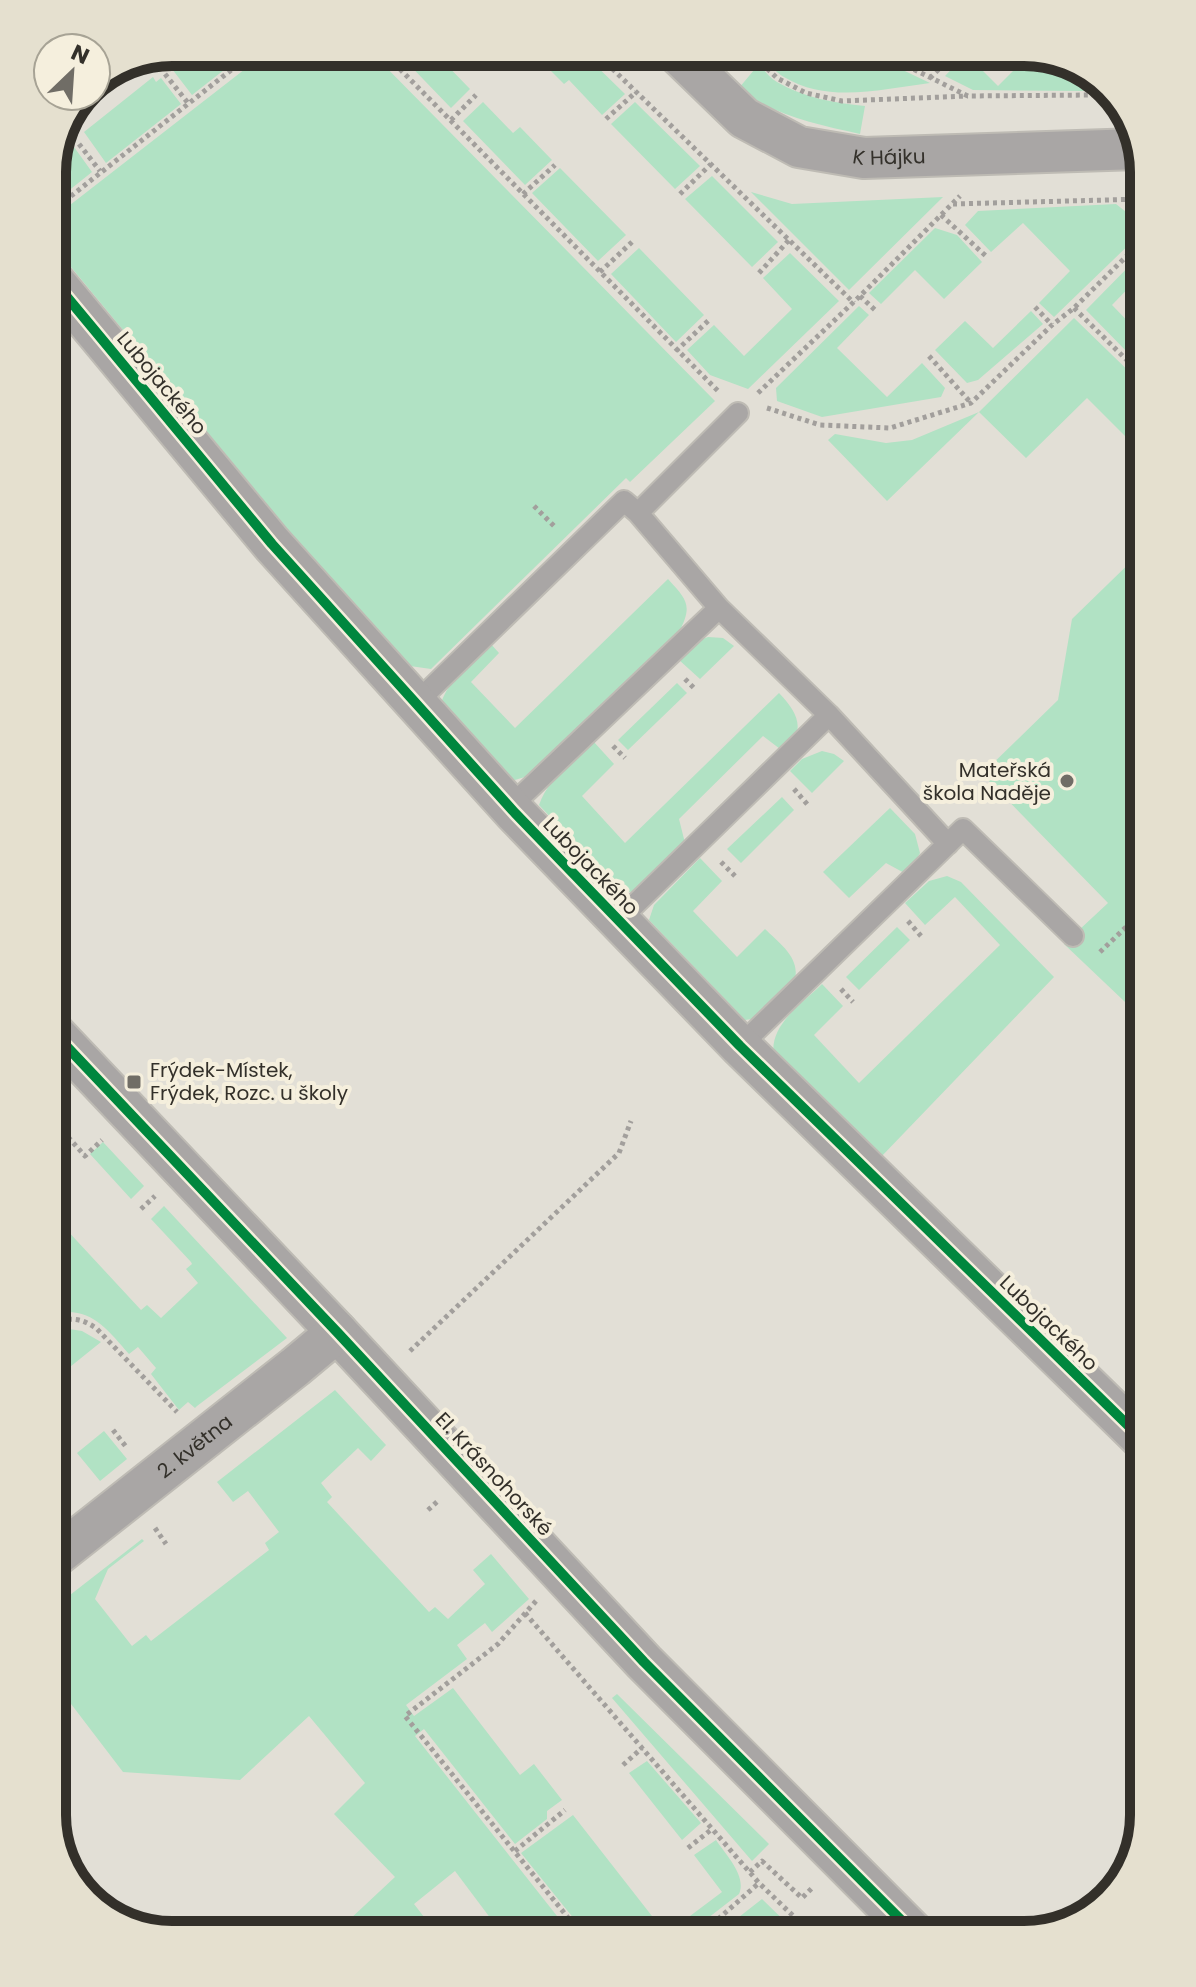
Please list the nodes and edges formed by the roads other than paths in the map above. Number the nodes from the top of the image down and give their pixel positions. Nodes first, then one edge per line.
1 (690, 66) edge
2 (1127, 149) edge
3 (66, 296) edge
4 (743, 408) road end
5 (638, 513) junction
6 (719, 608) junction
7 (416, 703) junction
8 (829, 715) junction
9 (510, 807) junction
10 (948, 844) junction
11 (618, 921) junction
12 (1073, 936) road end
13 (66, 1046) edge
14 (740, 1046) junction
15 (337, 1332) junction
16 (1130, 1427) edge
17 (66, 1548) edge
18 (902, 1921) edge

1 - 2 street, K Hájku
3 - 7 street, Lubojackého
4 - 5 lane
5 - 6 lane
5 - 7 lane
6 - 8 lane
6 - 9 lane
7 - 9 street, Lubojackého
8 - 10 lane
8 - 11 lane
9 - 11 street, Lubojackého
10 - 12 lane
10 - 14 lane
11 - 14 street, Lubojackého
13 - 15 street, El. Krásnohorské
14 - 16 street, Lubojackého
15 - 17 street, 2. května
15 - 18 street, El. Krásnohorské

